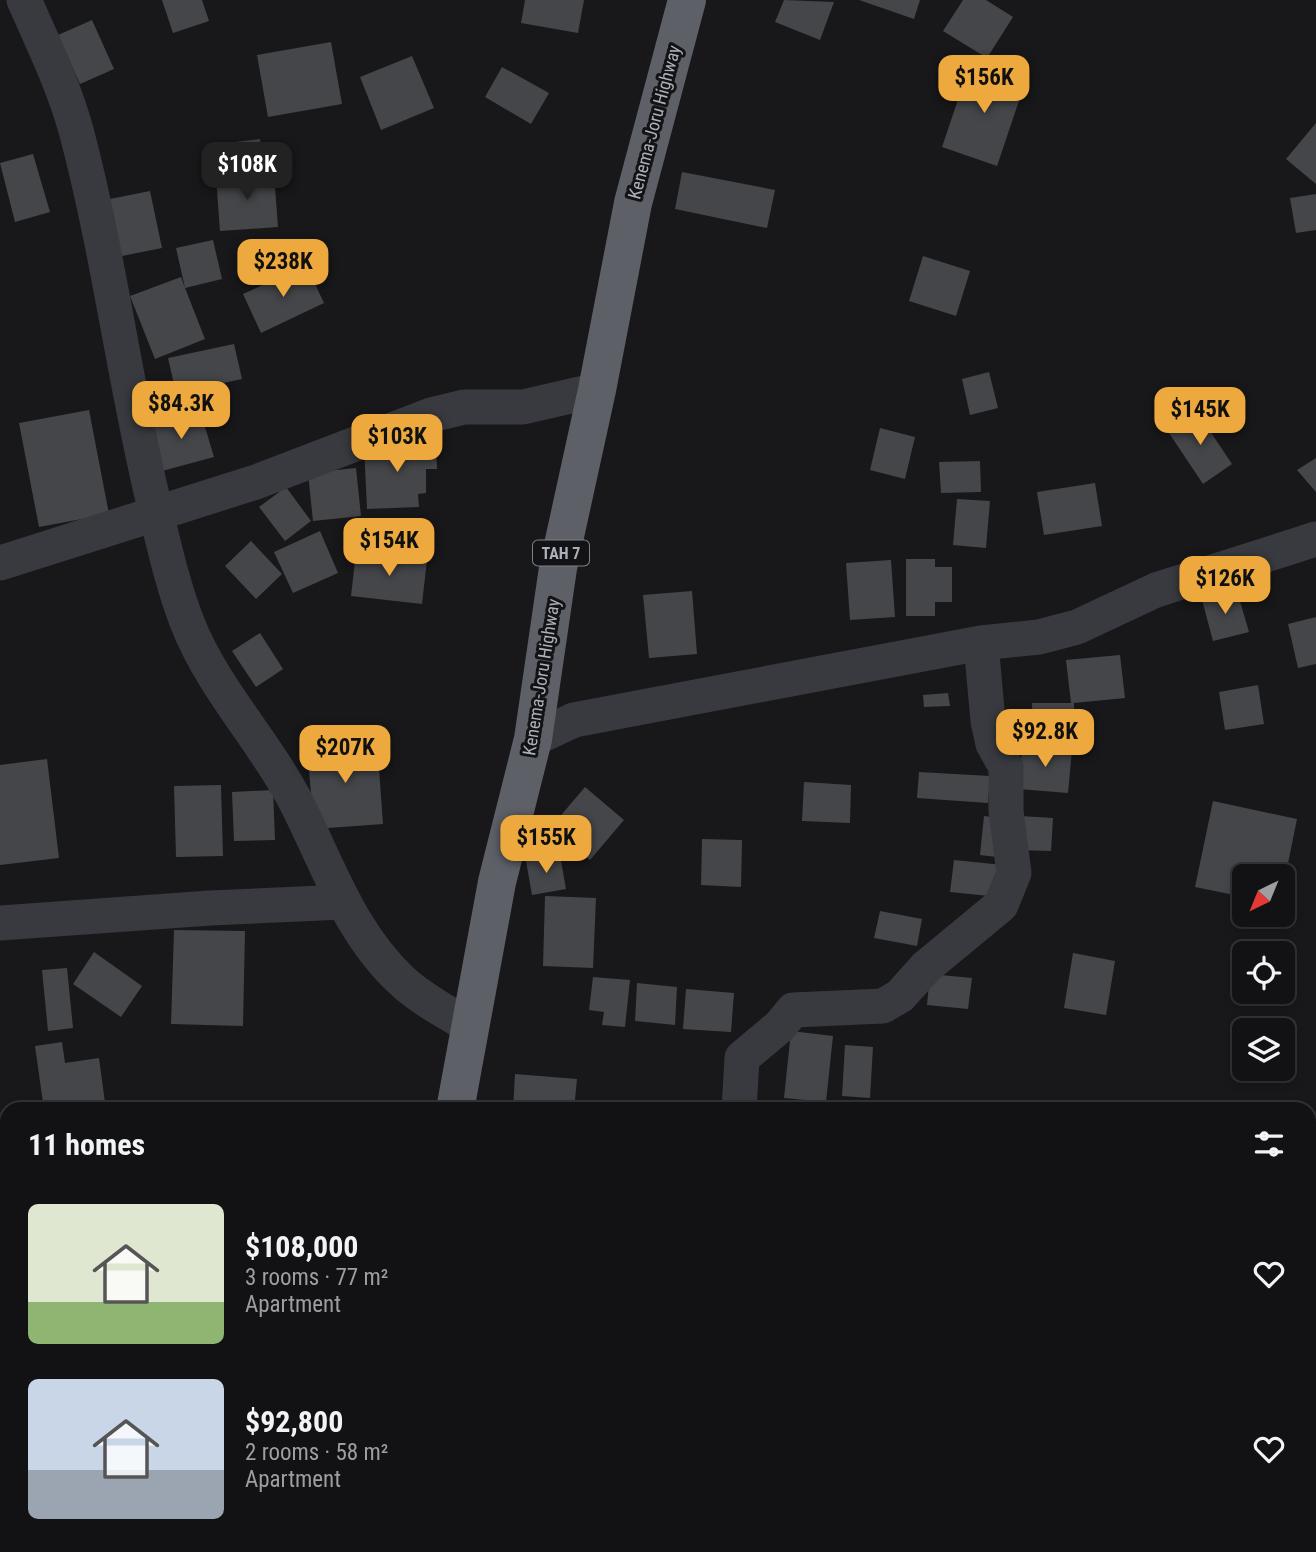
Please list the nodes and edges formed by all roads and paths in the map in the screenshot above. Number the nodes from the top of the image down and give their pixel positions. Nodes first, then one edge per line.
1 (24, 0) edge
2 (687, 0) edge
3 (597, 390) junction
4 (157, 514) junction
5 (1316, 538) edge
6 (0, 563) edge
7 (981, 643) junction
8 (533, 739) junction
9 (344, 902) junction
10 (0, 923) edge
11 (469, 1026) junction
12 (456, 1102) edge
13 (740, 1102) edge

1 - 4 street
2 - 3 highway, Kenema-Joru Highway / TAH 7
3 - 4 street
3 - 8 highway, Kenema-Joru Highway / TAH 7
4 - 6 street
4 - 9 street
5 - 7 street
7 - 8 street
7 - 13 street
8 - 11 highway, Kenema-Joru Highway / TAH 7
9 - 10 street
9 - 11 street
11 - 12 highway, Kenema-Joru Highway / TAH 7

